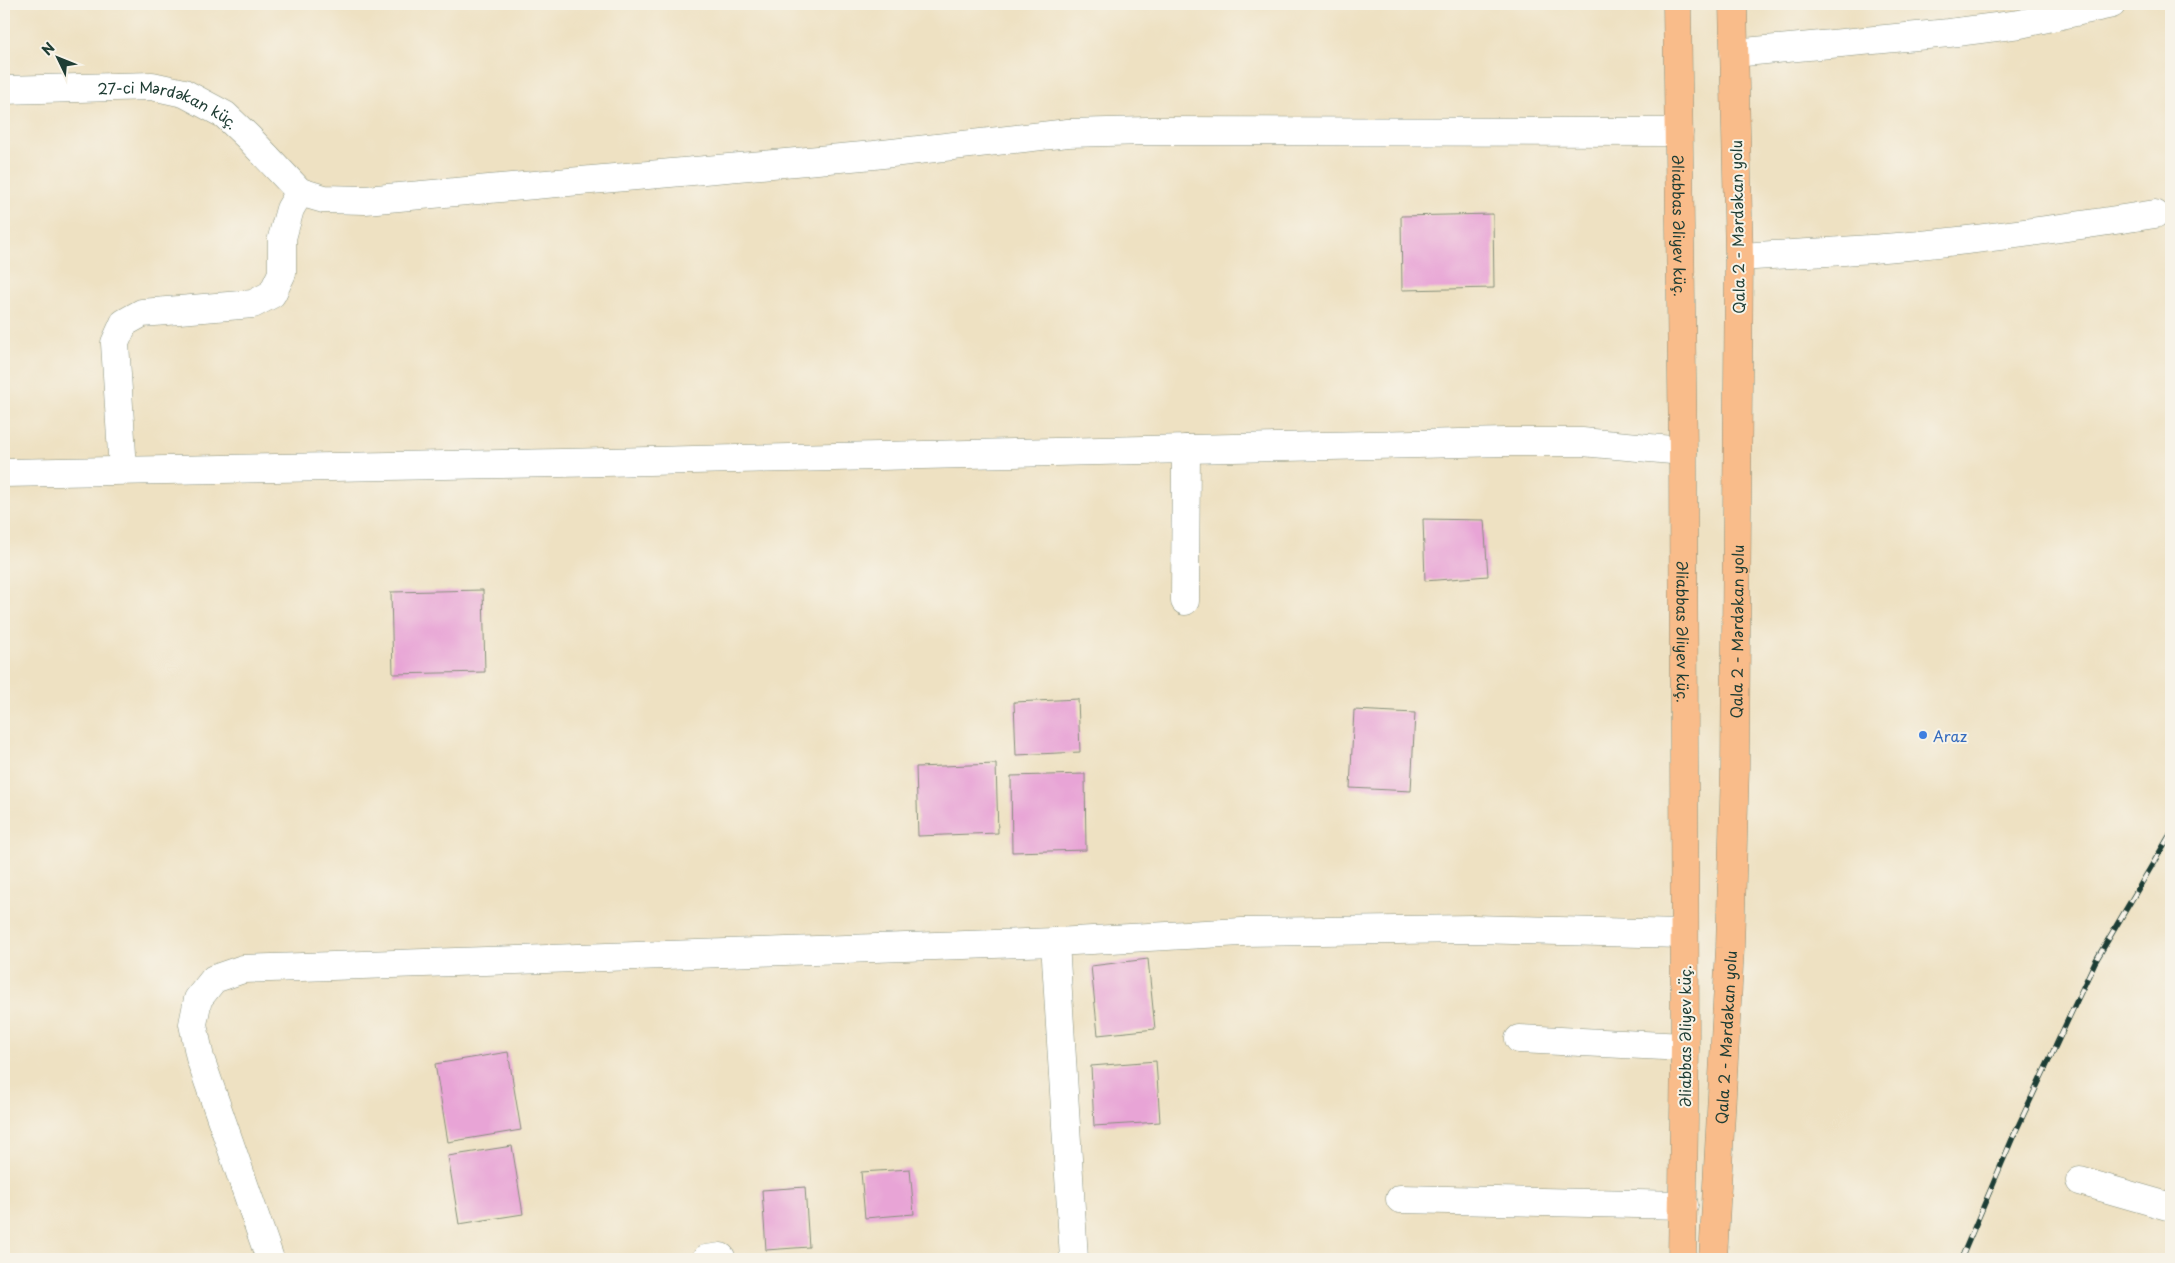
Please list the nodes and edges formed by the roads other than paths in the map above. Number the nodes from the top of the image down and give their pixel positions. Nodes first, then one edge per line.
1 (1677, 4) edge
2 (1733, 4) edge
3 (2112, 4) edge
4 (1734, 52) junction
5 (4, 90) edge
6 (1679, 132) junction
7 (300, 192) junction
8 (2155, 214) dead end
9 (1739, 256) junction
10 (1186, 449) junction
11 (1683, 451) junction
12 (122, 470) junction
13 (4, 473) edge
14 (1185, 601) dead end
15 (1683, 934) junction
16 (1055, 942) junction
17 (1519, 1039) dead end
18 (1684, 1047) junction
19 (2080, 1181) dead end
20 (1400, 1198) dead end
21 (1684, 1205) junction
22 (2171, 1207) edge
23 (270, 1259) edge
24 (1074, 1259) edge
25 (1682, 1259) edge
26 (1713, 1259) edge

1 - 6 main road, Əliabbas Əliyev küç.
2 - 4 main road, Qala 2 - Mərdəkan yolu
3 - 4 street
4 - 9 main road, Qala 2 - Mərdəkan yolu
5 - 7 street, 27-ci Mərdəkan küç.
6 - 7 street
6 - 11 main road, Əliabbas Əliyev küç.
7 - 12 street
8 - 9 street
9 - 26 main road, Qala 2 - Mərdəkan yolu
10 - 11 street
10 - 12 street
10 - 14 street
11 - 15 main road, Əliabbas Əliyev küç.
12 - 13 street
15 - 16 street
15 - 18 main road, Əliabbas Əliyev küç.
16 - 23 street
16 - 24 street
17 - 18 street
18 - 21 main road, Əliabbas Əliyev küç.
19 - 22 street
20 - 21 street
21 - 25 main road, Əliabbas Əliyev küç.

